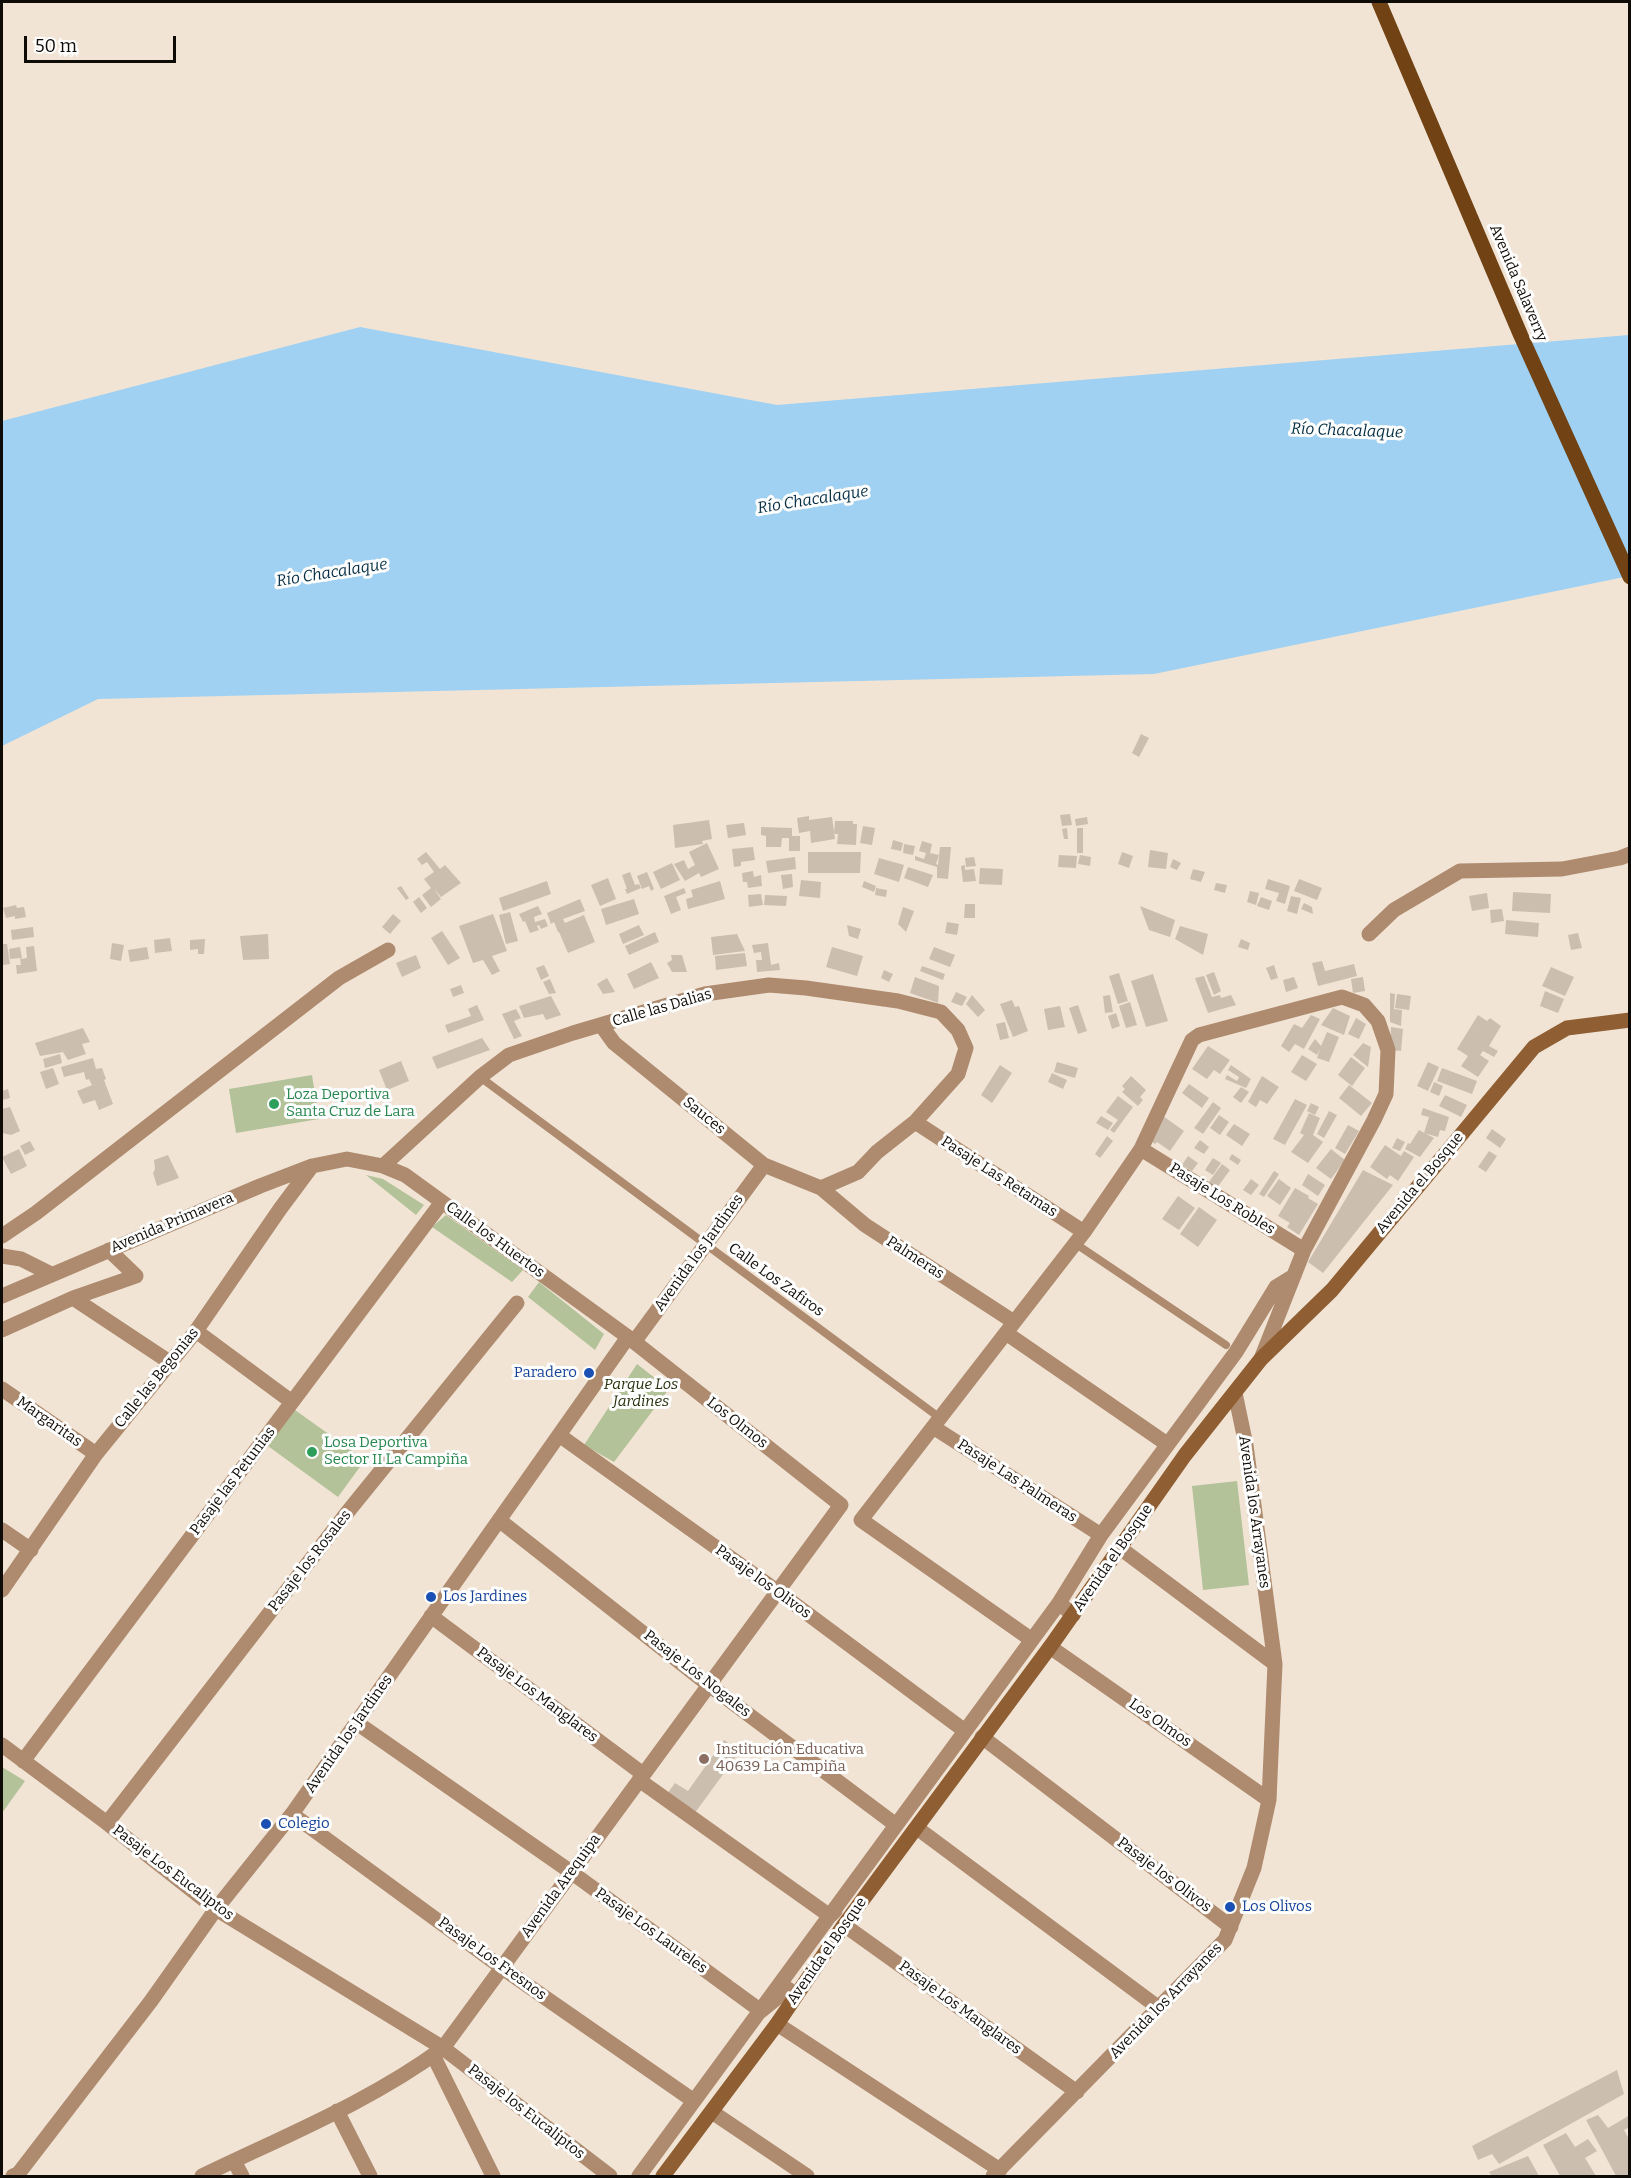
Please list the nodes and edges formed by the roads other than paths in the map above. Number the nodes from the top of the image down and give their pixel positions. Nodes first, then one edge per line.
1 (1379, 2) edge
2 (1629, 577) edge
3 (1629, 854) edge
4 (1370, 934) dead end
5 (388, 950) dead end
6 (1629, 1020) edge
7 (601, 1025) junction
8 (480, 1077) junction
9 (915, 1122) junction
10 (1141, 1149) junction
11 (346, 1159) joint
12 (764, 1165) junction
13 (312, 1166) junction
14 (383, 1166) junction
15 (821, 1188) junction
16 (442, 1202) junction
17 (2, 1236) edge
18 (1080, 1238) junction
19 (705, 1245) junction
20 (109, 1250) junction
21 (1304, 1250) junction
22 (2, 1256) edge
23 (51, 1274) junction
24 (1294, 1276) junction
25 (2, 1296) edge
26 (73, 1298) junction
27 (517, 1303) dead end
28 (1010, 1328) junction
29 (2, 1330) edge
30 (196, 1331) junction
31 (631, 1340) junction
32 (1226, 1346) dead end
33 (1261, 1359) junction
34 (171, 1363) junction
35 (2, 1389) edge
36 (1235, 1394) junction
37 (292, 1401) junction
38 (937, 1422) junction
39 (559, 1435) junction
40 (1167, 1444) junction
41 (96, 1454) junction
42 (841, 1505) joint
43 (499, 1520) junction
44 (2, 1530) edge
45 (1101, 1535) junction
46 (1120, 1548) junction
47 (31, 1550) junction
48 (2, 1590) edge
49 (777, 1591) junction
50 (1059, 1603) junction
51 (1073, 1615) junction
52 (431, 1616) junction
53 (1032, 1640) junction
54 (1050, 1647) junction
55 (1275, 1664) junction
56 (709, 1684) junction
57 (357, 1722) junction
58 (965, 1731) junction
59 (982, 1737) junction
60 (2, 1745) edge
61 (23, 1761) junction
62 (641, 1777) junction
63 (1269, 1800) junction
64 (292, 1814) junction
65 (107, 1823) junction
66 (896, 1825) junction
67 (917, 1828) junction
68 (571, 1872) junction
69 (866, 1896) junction
70 (216, 1909) junction
71 (830, 1916) junction
72 (844, 1925) junction
73 (1231, 1927) junction
74 (501, 1967) junction
75 (796, 1995) junction
76 (1160, 2008) junction
77 (761, 2011) junction
78 (777, 2024) junction
79 (438, 2052) junction
80 (1077, 2092) junction
81 (694, 2101) junction
82 (337, 2111) junction
83 (712, 2112) junction
84 (234, 2161) junction
85 (997, 2173) edge
86 (13, 2176) edge
87 (202, 2176) edge
88 (242, 2176) edge
89 (370, 2176) edge
90 (493, 2176) edge
91 (610, 2176) edge
92 (639, 2176) edge
93 (663, 2176) edge
94 (807, 2176) edge

1 - 2 main road, Avenida Salaverry
3 - 4 street
5 - 17 street
6 - 33 street, Avenida el Bosque
7 - 8 street, Calle las Dalias
7 - 9 street, Calle las Dalias
7 - 12 street, Sauces
8 - 14 street, Calle las Dalias
8 - 19 lane, Calle Los Zafiros
9 - 15 street
9 - 18 street, Pasaje Las Retamas
10 - 18 street
10 - 21 street, Pasaje Los Robles
10 - 21 street
11 - 13 street, Avenida Primavera
11 - 14 street, Calle los Huertos
12 - 15 street, Sauces
12 - 19 street, Avenida los Jardines
13 - 20 street, Avenida Primavera
13 - 30 street, Calle las Begonias
14 - 16 street, Calle los Huertos
15 - 28 street, Palmeras
16 - 31 street, Calle los Huertos
16 - 37 street, Pasaje las Petunias
18 - 28 street
18 - 32 lane
19 - 31 street, Avenida los Jardines
19 - 38 lane, Calle Los Zafiros
20 - 23 street, Avenida Primavera
20 - 26 street
21 - 24 street
22 - 23 street
23 - 25 street, Avenida Primavera
24 - 33 street
24 - 40 street
26 - 29 street
26 - 34 street
27 - 65 street, Pasaje los Rosales
28 - 38 street
28 - 40 street, Palmeras
30 - 34 street, Calle las Begonias
30 - 37 street
31 - 39 street, Avenida los Jardines
31 - 42 street, Los Olmos
33 - 36 street, Avenida el Bosque
34 - 41 street, Calle las Begonias
35 - 41 street, Margaritas
36 - 46 street, Avenida el Bosque
36 - 55 street, Avenida los Arrayanes
37 - 61 street, Pasaje las Petunias
38 - 45 street, Pasaje Las Palmeras
38 - 53 street
39 - 43 street, Avenida los Jardines
39 - 49 street, Pasaje los Olivos
40 - 45 street
41 - 47 street, Calle las Begonias
42 - 49 street, Avenida Arequipa
43 - 52 street, Avenida los Jardines
43 - 56 street, Pasaje Los Nogales
44 - 47 street
45 - 50 street
46 - 51 street, Avenida el Bosque
46 - 55 street
47 - 48 street, Calle las Begonias
49 - 56 street, Avenida Arequipa
49 - 58 street, Pasaje los Olivos
50 - 51 street
50 - 53 street
51 - 54 street, Avenida el Bosque
52 - 57 street, Avenida los Jardines
52 - 62 street, Pasaje Los Manglares
53 - 58 street
54 - 59 street, Avenida el Bosque
54 - 63 street, Los Olmos
55 - 63 street, Avenida los Arrayanes
56 - 62 street, Avenida Arequipa
56 - 66 street, Pasaje Los Nogales
57 - 64 street, Avenida los Jardines
57 - 68 street, Pasaje Los Laureles
58 - 66 street
59 - 67 street, Avenida el Bosque
59 - 73 street, Pasaje los Olivos
60 - 61 street, Pasaje Los Eucaliptos
61 - 65 street, Pasaje Los Eucaliptos
62 - 68 street, Avenida Arequipa
62 - 71 street, Pasaje Los Manglares
63 - 73 street, Avenida los Arrayanes
64 - 70 street, Avenida los Jardines
64 - 74 street, Pasaje Los Fresnos
65 - 70 street, Pasaje Los Eucaliptos
66 - 71 street
67 - 69 street, Avenida el Bosque
67 - 76 street
68 - 74 street, Avenida Arequipa
68 - 77 street, Pasaje Los Laureles
69 - 71 street
69 - 72 street, Avenida el Bosque
70 - 79 street, Pasaje Los Eucaliptos
70 - 86 street, Avenida los Jardines
71 - 77 street
72 - 75 street, Avenida el Bosque
72 - 80 street, Pasaje Los Manglares
73 - 76 street, Avenida los Arrayanes
74 - 79 street, Avenida Arequipa
74 - 81 street, Pasaje Los Fresnos
75 - 77 street
75 - 78 street, Avenida el Bosque
76 - 80 street, Avenida los Arrayanes
77 - 81 street
78 - 83 street, Avenida el Bosque
78 - 85 street
79 - 82 street, Avenida Arequipa
79 - 90 street
79 - 91 street, Pasaje los Eucaliptos
80 - 85 street, Avenida los Arrayanes
81 - 92 street
82 - 84 street, Avenida Arequipa
82 - 89 street
83 - 93 street, Avenida el Bosque
83 - 94 street
84 - 87 street, Avenida Arequipa
84 - 88 street

